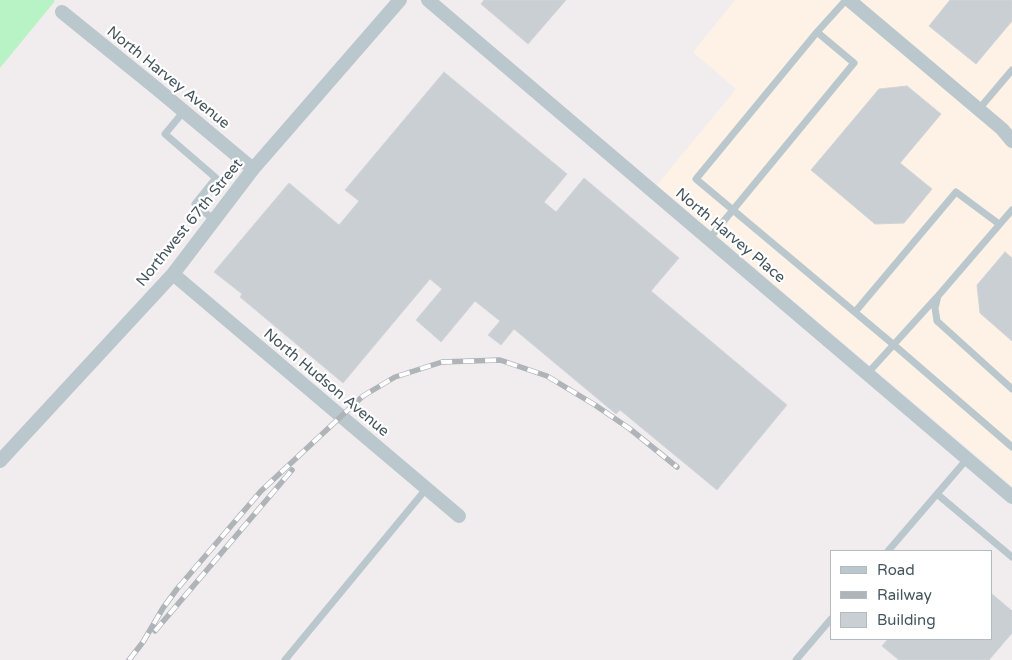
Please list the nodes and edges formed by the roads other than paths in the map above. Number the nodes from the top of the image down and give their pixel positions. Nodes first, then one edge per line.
1 (400, 0) edge
2 (428, 0) edge
3 (848, 0) edge
4 (62, 12) dead end
5 (817, 32) junction
6 (1012, 70) edge
7 (979, 109) junction
8 (184, 111) junction
9 (1012, 141) edge
10 (253, 169) junction
11 (733, 210) junction
12 (1012, 210) edge
13 (214, 220) junction
14 (1000, 224) junction
15 (709, 239) junction
16 (173, 274) junction
17 (938, 296) junction
18 (855, 312) junction
19 (894, 345) junction
20 (867, 374) junction
21 (1012, 389) edge
22 (1012, 447) edge
23 (967, 459) junction
24 (0, 461) edge
25 (426, 489) junction
26 (937, 494) junction
27 (1012, 497) edge
28 (459, 516) dead end
29 (889, 550) edge
30 (1012, 556) edge
31 (830, 619) edge
32 (285, 660) edge
33 (796, 660) edge

1 - 10 street, Northwest 67th Street
2 - 15 street, North Harvey Place
3 - 5 lane
3 - 7 street
4 - 8 street, North Harvey Avenue
5 - 11 lane
5 - 11 lane
6 - 7 lane
7 - 9 street
8 - 10 street, North Harvey Avenue
8 - 13 lane
10 - 13 street, Northwest 67th Street
11 - 15 lane
11 - 18 lane
12 - 14 lane
13 - 16 street, Northwest 67th Street
14 - 17 lane
14 - 18 lane
15 - 20 street, North Harvey Place
16 - 24 street, Northwest 67th Street
16 - 25 street, North Hudson Avenue
17 - 19 lane
17 - 21 lane
18 - 19 lane
19 - 20 lane
19 - 22 lane
20 - 23 street, North Harvey Place
23 - 26 lane
23 - 27 street, North Harvey Place
25 - 28 street, North Hudson Avenue
25 - 32 lane
26 - 29 lane
26 - 30 lane
31 - 33 lane

